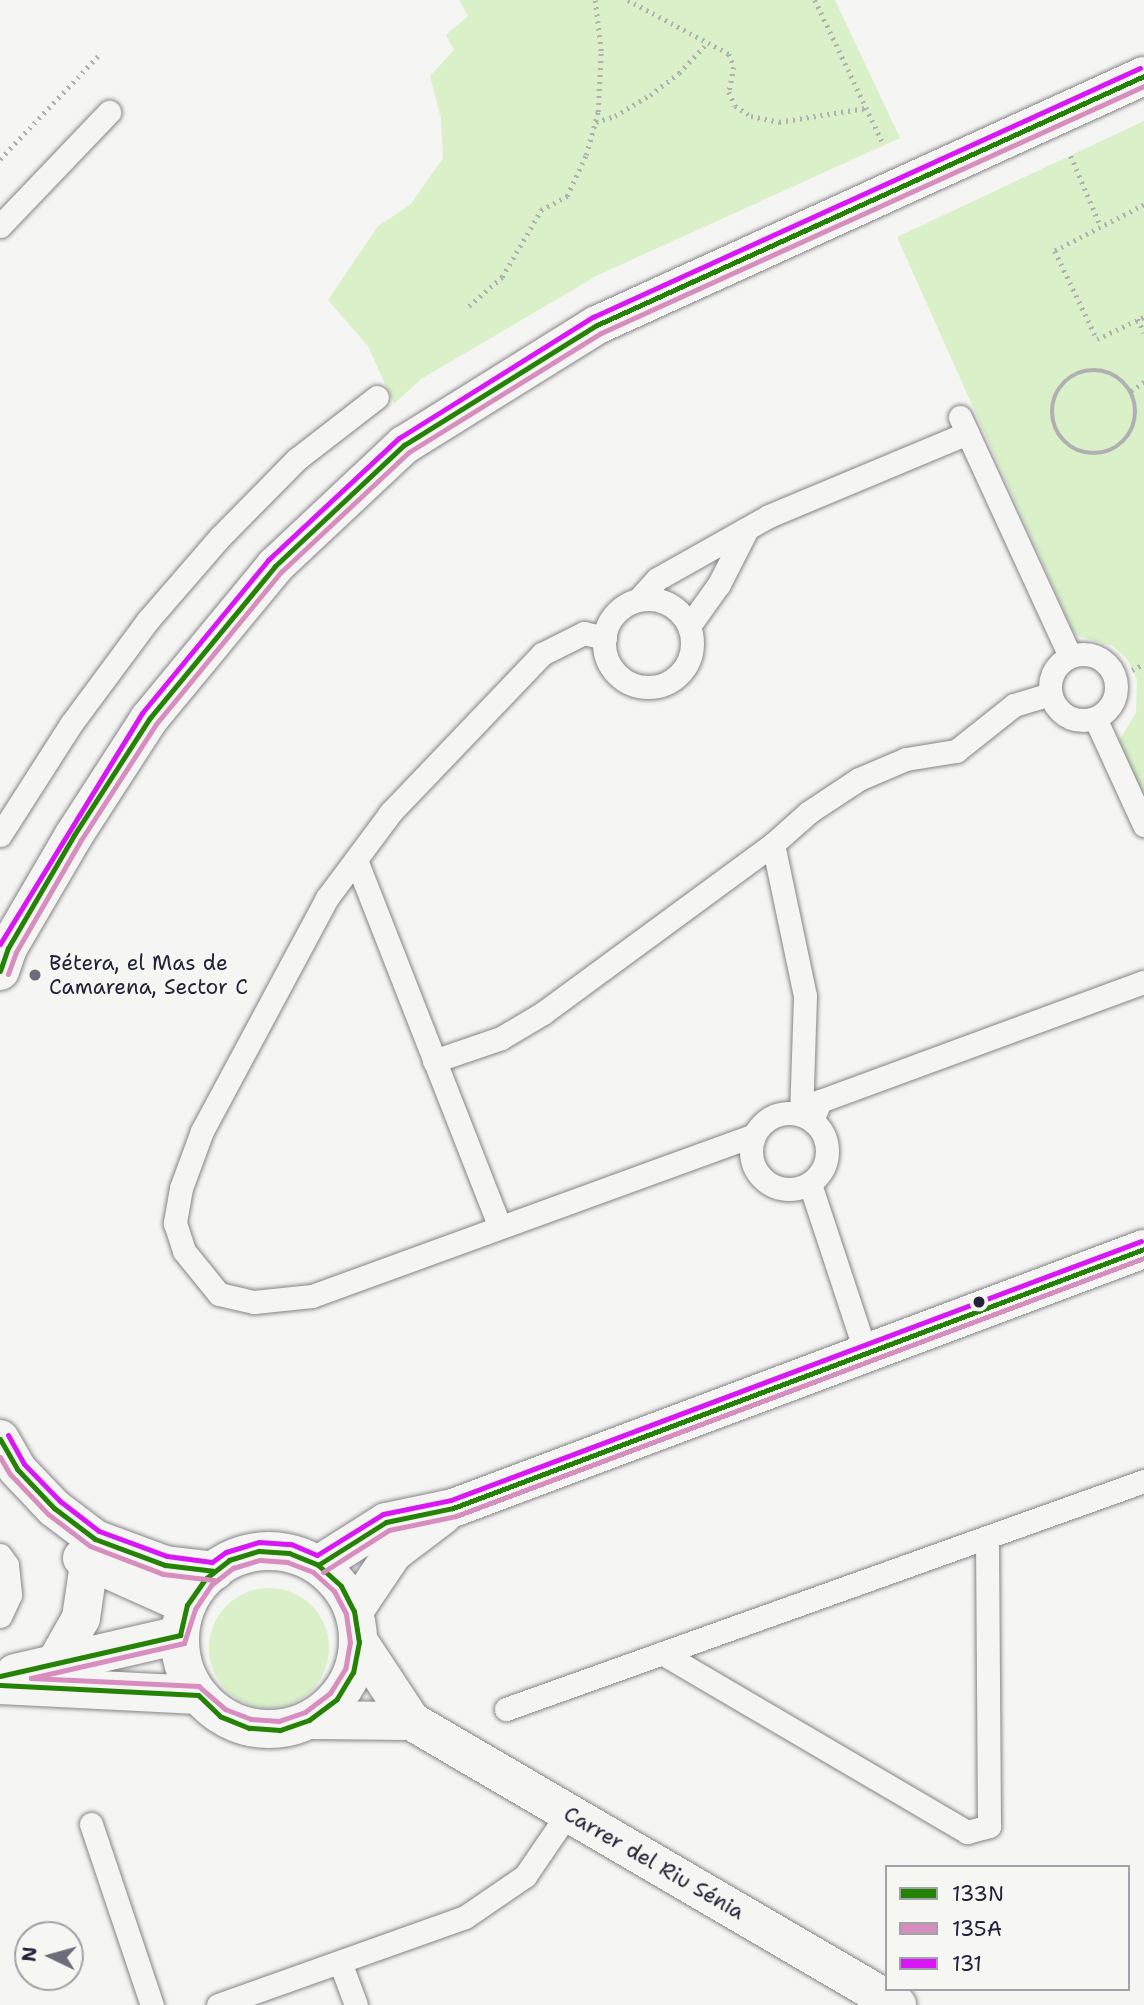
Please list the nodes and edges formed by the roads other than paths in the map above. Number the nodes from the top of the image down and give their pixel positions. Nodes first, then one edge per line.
1 (1144, 76) edge
2 (109, 112) dead end
3 (0, 226) edge
4 (377, 397) dead end
5 (747, 529) junction
6 (638, 600) junction
7 (689, 626) junction
8 (605, 638) junction
9 (1070, 656) junction
10 (1050, 694) junction
11 (1095, 718) junction
12 (1144, 825) edge
13 (0, 835) edge
14 (774, 844) junction
15 (356, 860) junction
16 (0, 971) edge
17 (1144, 982) edge
18 (433, 1061) junction
19 (807, 1117) junction
20 (754, 1135) junction
21 (810, 1184) junction
22 (499, 1224) junction
23 (1144, 1249) edge
24 (867, 1356) junction
25 (0, 1439) edge
26 (1144, 1481) edge
27 (0, 1489) edge
28 (453, 1508) junction
29 (987, 1537) junction
30 (0, 1555) edge
31 (89, 1564) junction
32 (318, 1565) junction
33 (215, 1571) junction
34 (0, 1616) edge
35 (184, 1620) junction
36 (356, 1626) junction
37 (662, 1653) junction
38 (55, 1664) junction
39 (0, 1676) edge
40 (0, 1685) edge
41 (198, 1695) junction
42 (506, 1709) dead end
43 (309, 1720) junction
44 (411, 1721) junction
45 (568, 1813) junction
46 (91, 1824) dead end
47 (340, 1962) junction
48 (152, 2005) edge
49 (218, 2005) edge
50 (356, 2005) edge
51 (897, 2005) edge

1 - 16 street
2 - 3 lane
4 - 13 lane
5 - 6 lane
5 - 7 lane
5 - 9 lane
6 - 7 lane
6 - 8 lane
7 - 8 lane
8 - 15 lane
9 - 10 lane
9 - 11 lane
10 - 11 lane
10 - 14 lane
11 - 12 lane
14 - 18 lane
14 - 19 lane
15 - 18 lane
15 - 22 lane
17 - 19 lane
18 - 22 lane
19 - 20 lane
19 - 21 lane
20 - 21 lane
20 - 22 lane
21 - 24 lane
23 - 24 street
24 - 28 street
25 - 33 street
26 - 29 lane
27 - 31 street
28 - 32 street
28 - 36 street
29 - 37 lane
29 - 37 lane
30 - 34 lane
31 - 35 street
31 - 38 street
32 - 33 street
32 - 36 street
33 - 35 street
35 - 38 street
35 - 41 street
36 - 43 street
36 - 44 street, Carrer del Riu Sénia
37 - 42 lane
38 - 39 street
40 - 41 street
41 - 43 street
43 - 44 street, Carrer del Riu Sénia
44 - 45 street, Carrer del Riu Sénia
45 - 47 lane
45 - 51 street, Carrer del Riu Sénia
46 - 48 lane
47 - 49 lane
47 - 50 lane

